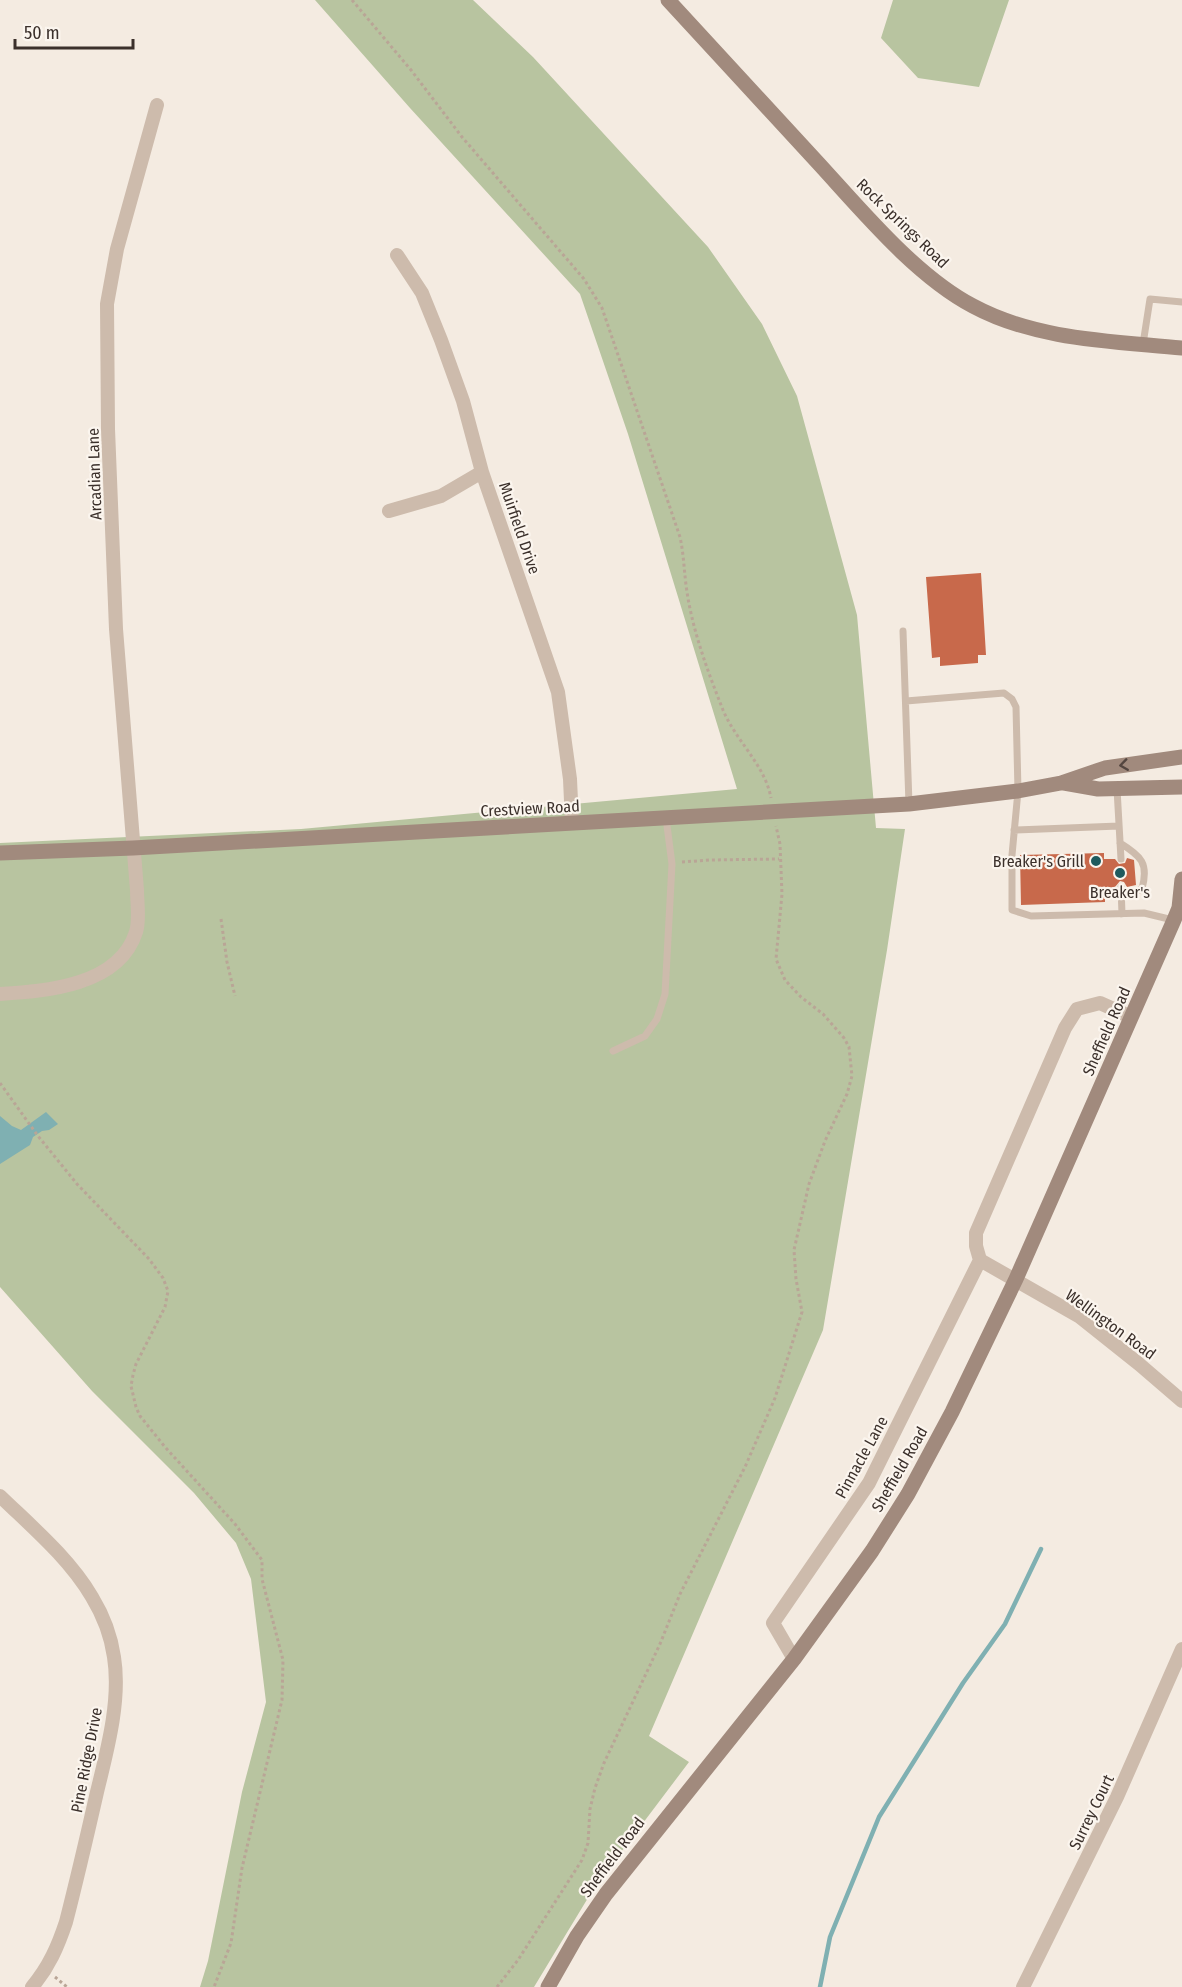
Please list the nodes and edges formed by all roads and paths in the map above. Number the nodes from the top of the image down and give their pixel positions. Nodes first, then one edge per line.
1 (668, 0) edge
2 (157, 105) dead end
3 (397, 255) dead end
4 (1182, 302) edge
5 (1143, 344) junction
6 (1182, 348) edge
7 (482, 472) junction
8 (389, 511) dead end
9 (903, 631) dead end
10 (906, 701) junction
11 (1182, 757) edge
12 (1061, 783) junction
13 (1182, 787) edge
14 (1118, 789) junction
15 (1018, 791) junction
16 (909, 804) junction
17 (666, 818) junction
18 (572, 823) junction
19 (1119, 825) junction
20 (1014, 830) junction
21 (1120, 843) junction
22 (133, 848) junction
23 (0, 853) edge
24 (779, 859) dead end
25 (1121, 859) dead end
26 (672, 864) junction
27 (1182, 879) edge
28 (1121, 887) dead end
29 (1122, 897) junction
30 (1178, 911) edge
31 (1122, 914) junction
32 (221, 919) dead end
33 (0, 994) edge
34 (235, 996) dead end
35 (1131, 1017) junction
36 (614, 1051) dead end
37 (0, 1083) edge
38 (980, 1260) junction
39 (1016, 1280) junction
40 (1182, 1401) edge
41 (0, 1496) edge
42 (1182, 1649) edge
43 (794, 1659) junction
44 (32, 1987) edge
45 (214, 1987) edge
46 (549, 1987) edge
47 (1023, 1987) edge

1 - 5 street, Rock Springs Road
2 - 22 street, Arcadian Lane
3 - 7 street, Muirfield Drive
4 - 5 lane
5 - 6 street, Rock Springs Road
7 - 8 street
7 - 18 street, Muirfield Drive
9 - 10 lane
10 - 15 lane
10 - 16 lane
11 -> 12 street, Crestview Road
12 - 14 street, Crestview Road
12 - 15 street, Crestview Road
13 - 14 street, Crestview Road
14 - 19 lane
15 - 16 street, Crestview Road
15 - 20 lane
16 - 17 street, Crestview Road
17 - 18 street, Crestview Road
17 - 26 lane
18 - 22 street, Crestview Road
19 - 20 lane
19 - 21 lane
20 - 31 lane
21 - 25 lane
21 - 29 lane
22 - 23 street, Crestview Road
22 - 33 street
24 - 26 path
26 - 36 lane
27 - 30 street, Sheffield Road
28 - 29 lane
29 - 31 lane
30 - 31 lane
30 - 35 street, Sheffield Road
32 - 34 path
35 - 38 street
35 - 39 street, Sheffield Road
37 - 45 path
38 - 39 street
38 - 43 street, Pinnacle Lane
39 - 40 street, Wellington Road
39 - 43 street, Sheffield Road
41 - 44 street, Pine Ridge Drive
42 - 47 street, Surrey Court
43 - 46 street, Sheffield Road

